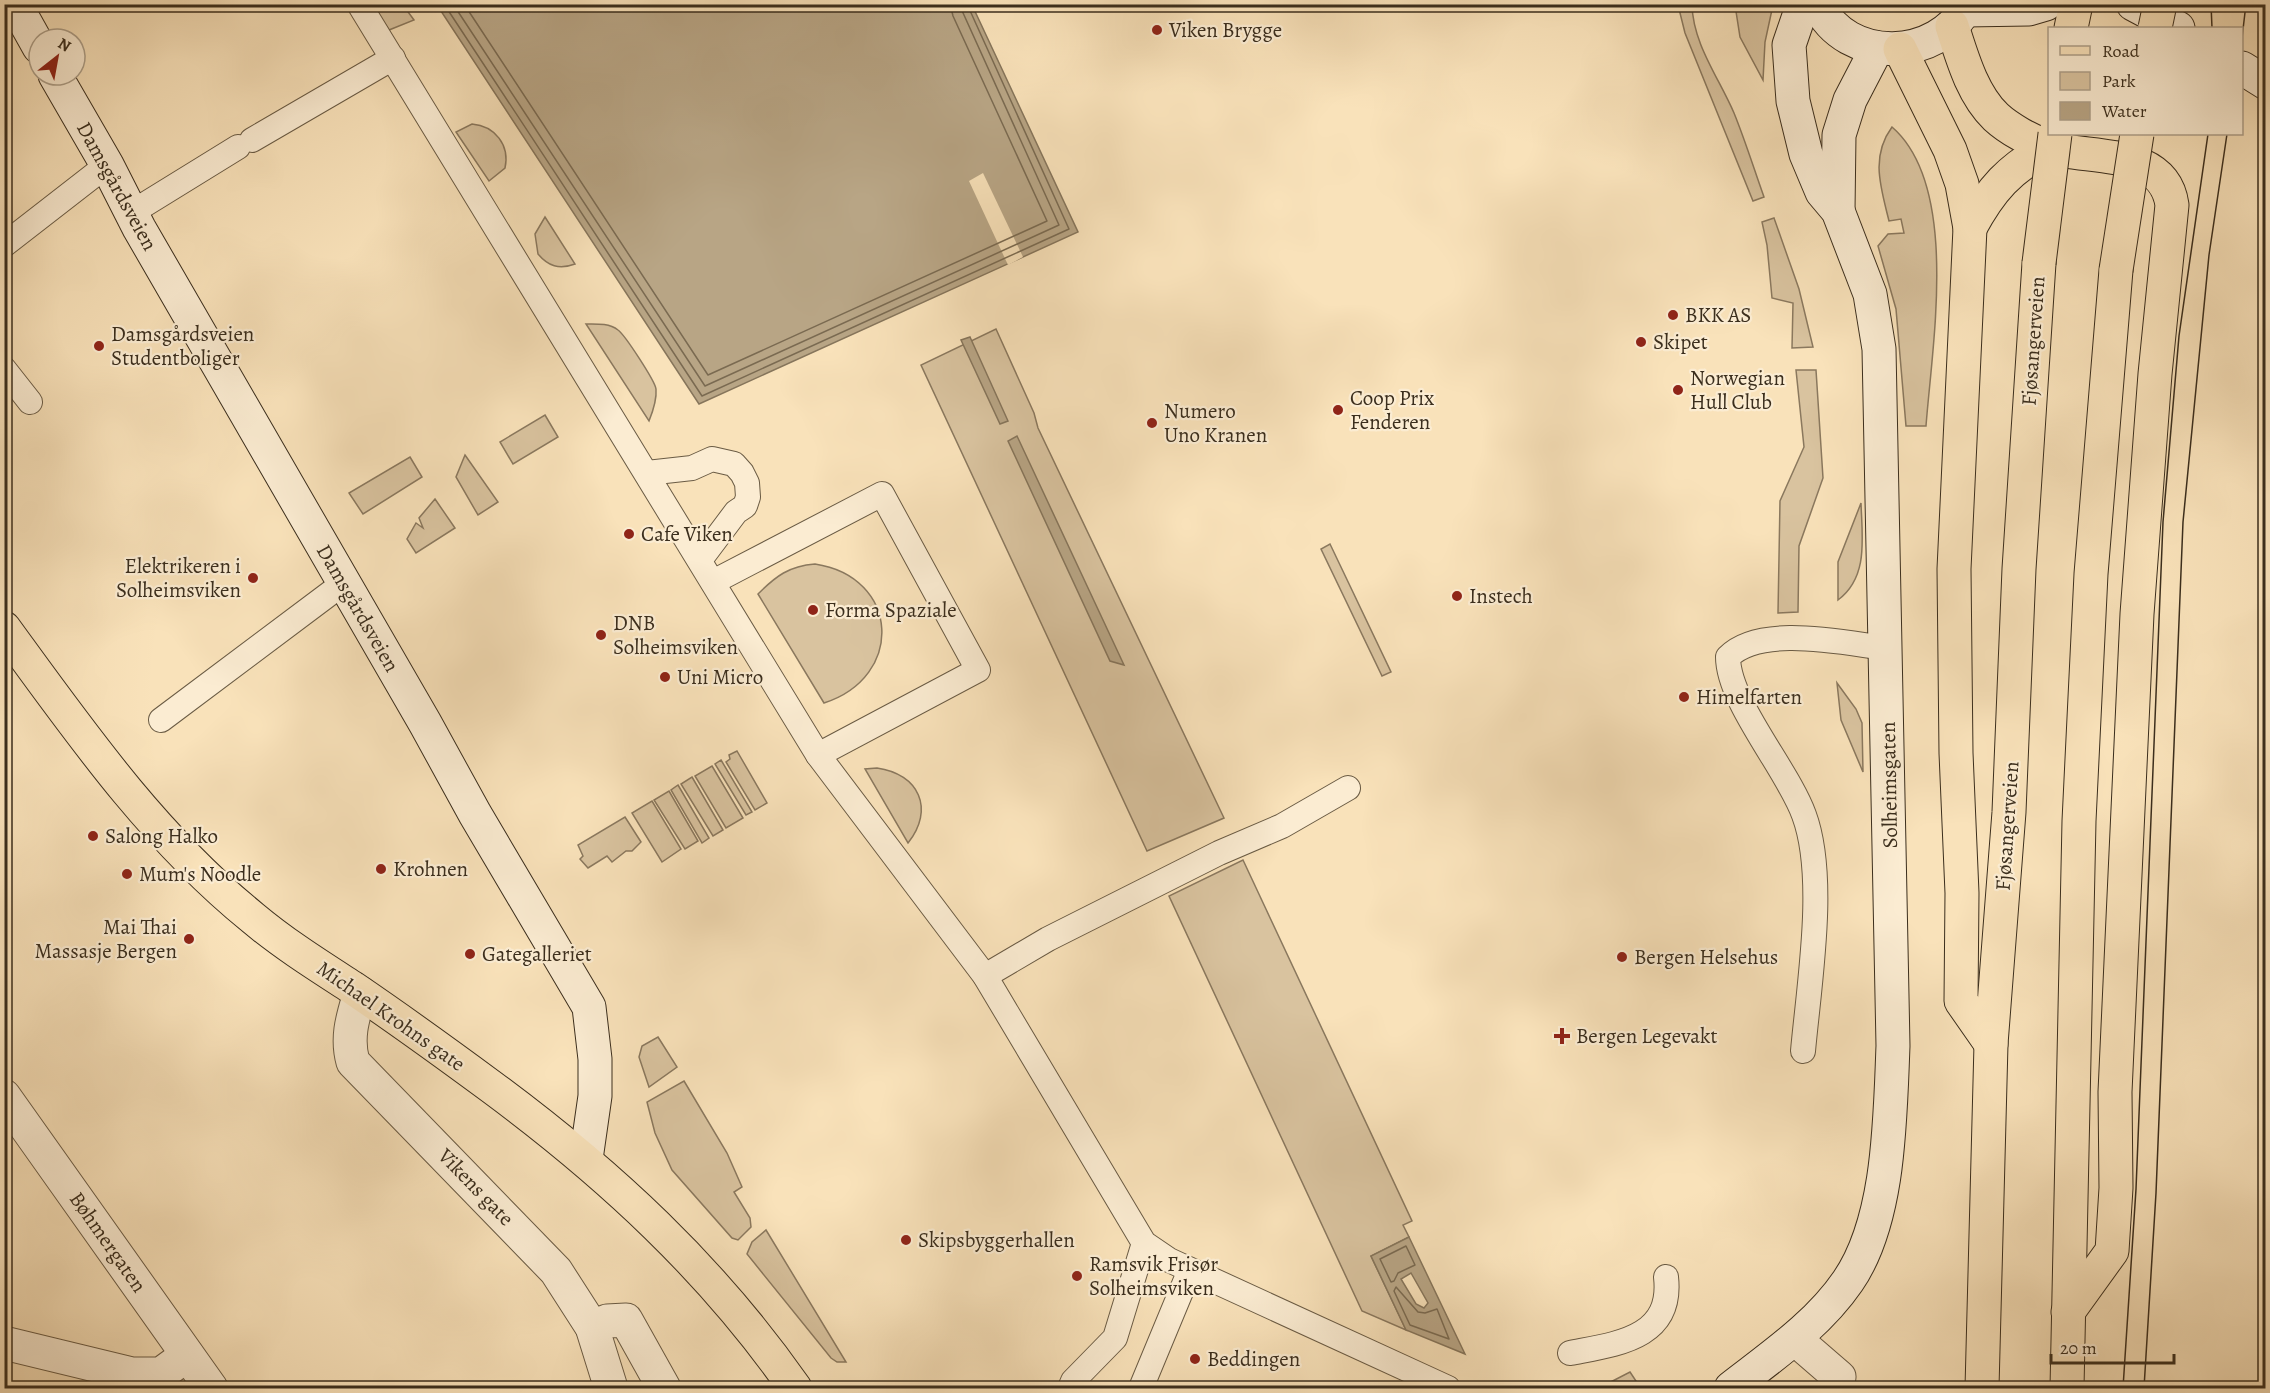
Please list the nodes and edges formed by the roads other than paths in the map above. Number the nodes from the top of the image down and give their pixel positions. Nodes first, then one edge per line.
1 (15, 4) edge
2 (359, 4) edge
3 (1803, 4) edge
4 (1818, 4) edge
5 (2046, 4) edge
6 (2076, 4) edge
7 (2133, 4) edge
8 (2160, 4) edge
9 (1962, 14) edge
10 (28, 27) edge
11 (2072, 27) edge
12 (2155, 27) edge
13 (2176, 27) edge
14 (1888, 49) junction
15 (393, 58) junction
16 (2243, 69) edge
17 (2265, 83) edge
18 (62, 87) edge
19 (2137, 135) edge
20 (2052, 140) edge
21 (107, 165) junction
22 (1838, 211) junction
23 (131, 213) junction
24 (1970, 228) junction
25 (4, 245) edge
26 (4, 369) edge
27 (30, 402) dead end
28 (647, 473) junction
29 (700, 560) junction
30 (713, 582) junction
31 (337, 588) dead end
32 (4, 628) edge
33 (1886, 648) junction
34 (161, 720) dead end
35 (818, 754) junction
36 (1348, 789) dead end
37 (985, 976) junction
38 (360, 993) junction
39 (1991, 1044) junction
40 (1803, 1051) dead end
41 (4, 1096) edge
42 (586, 1159) junction
43 (1144, 1243) junction
44 (1190, 1270) junction
45 (1666, 1278) dead end
46 (2068, 1312) junction
47 (592, 1327) junction
48 (1795, 1339) junction
49 (4, 1343) edge
50 (1570, 1353) dead end
51 (187, 1355) junction
52 (211, 1389) edge
53 (611, 1389) edge
54 (664, 1389) edge
55 (795, 1389) edge
56 (1070, 1389) edge
57 (1141, 1389) edge
58 (1449, 1389) edge
59 (1731, 1389) edge
60 (1837, 1389) edge
61 (1982, 1389) edge
62 (2067, 1389) edge

1 - 10 street
2 - 15 lane
3 - 22 street, Solheimsgaten
4 - 14 street
5 - 9 street
6 - 11 main road
7 - 13 street
8 - 12 main road, bridge
9 - 14 street
9 - 20 main road
14 - 22 street, Solheimsgaten
14 - 24 main road
15 - 23 lane
15 - 28 lane
16 - 17 street
18 - 21 street, Damsgårdsveien
19 - 46 main road, bridge
20 - 24 main road
20 - 39 main road, Fjøsangerveien, bridge
20 - 46 main road
21 - 23 street, Damsgårdsveien
21 - 25 lane
22 - 33 street, Solheimsgaten
23 - 42 street, Damsgårdsveien
24 - 39 main road
26 - 27 lane
28 - 29 lane
28 - 29 lane
29 - 30 lane
30 - 35 lane
30 - 35 lane
31 - 34 lane
32 - 38 main road, Michael Krohns gate
33 - 40 lane
33 - 48 street, Solheimsgaten
35 - 37 lane
36 - 37 lane
37 - 43 lane
38 - 42 main road, Michael Krohns gate
38 - 47 street, Vikens gate
39 - 61 main road, Fjøsangerveien
41 - 51 street, Bøhmergaten
42 - 55 main road, Michael Krohns gate
43 - 44 lane
43 - 56 lane
44 - 57 lane
44 - 58 lane
45 - 50 lane
46 - 62 main road
47 - 53 street, Vikens gate
47 - 54 street
48 - 59 street, Solheimsgaten
48 - 60 street
49 - 51 street
51 - 52 street, Bøhmergaten

